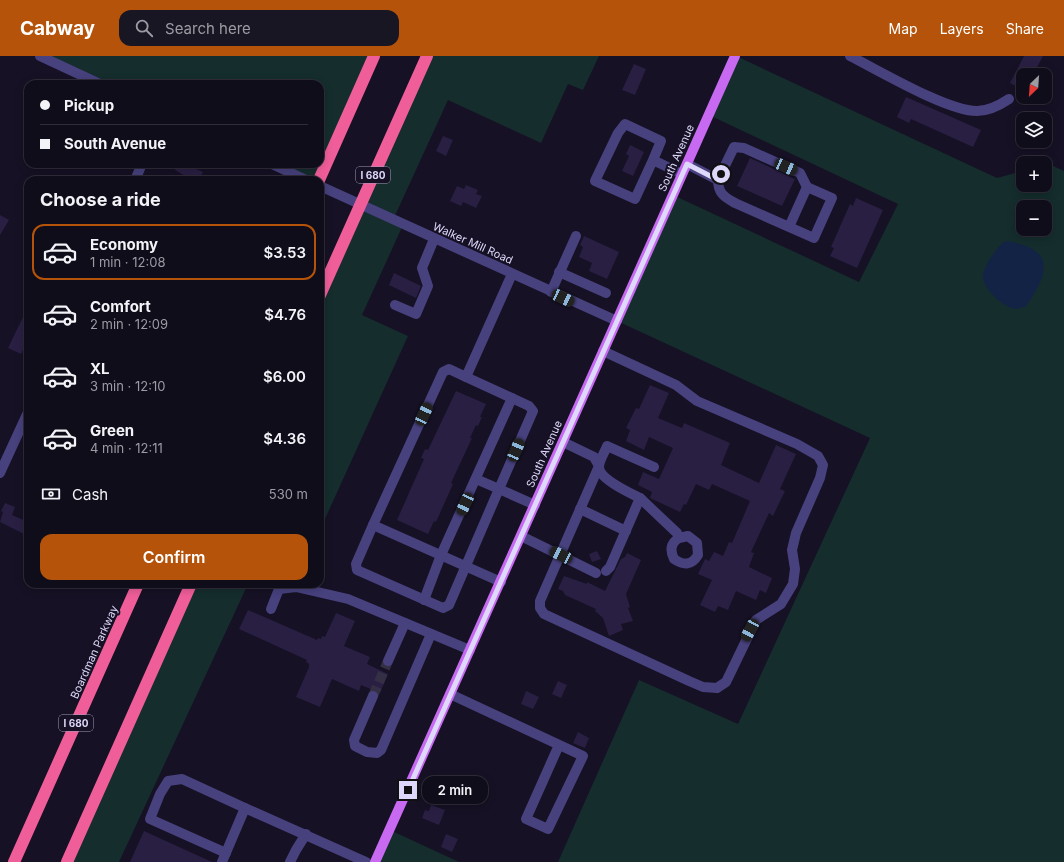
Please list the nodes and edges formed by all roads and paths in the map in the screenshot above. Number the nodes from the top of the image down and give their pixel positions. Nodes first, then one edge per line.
1 (40, 56) edge
2 (374, 56) edge
3 (426, 56) edge
4 (735, 56) edge
5 (850, 56) edge
6 (91, 80) edge
7 (1009, 99) dead end
8 (653, 160) junction
9 (687, 164) junction
10 (281, 168) edge
11 (682, 174) junction
12 (298, 176) edge
13 (321, 176) edge
14 (718, 180) junction
15 (807, 187) junction
16 (324, 188) edge
17 (789, 227) junction
18 (576, 236) dead end
19 (434, 239) junction
20 (560, 272) junction
21 (512, 274) junction
22 (324, 286) edge
23 (550, 292) junction
24 (606, 294) dead end
25 (394, 304) dead end
26 (617, 321) junction
27 (603, 351) junction
28 (466, 377) junction
29 (512, 398) junction
30 (24, 421) edge
31 (563, 442) junction
32 (599, 466) junction
33 (654, 467) dead end
34 (0, 473) edge
35 (476, 479) junction
36 (500, 490) junction
37 (640, 498) junction
38 (535, 505) junction
39 (580, 510) junction
40 (373, 525) junction
41 (626, 531) junction
42 (521, 536) junction
43 (679, 538) dead end
44 (441, 555) junction
45 (561, 555) junction
46 (466, 567) junction
47 (501, 582) junction
48 (136, 588) edge
49 (189, 588) edge
50 (287, 588) edge
51 (300, 588) edge
52 (424, 600) junction
53 (271, 609) dead end
54 (405, 623) junction
55 (431, 634) junction
56 (470, 650) junction
57 (388, 660) tunnel mouth
58 (450, 694) junction
59 (373, 696) tunnel mouth
60 (559, 745) junction
61 (245, 808) junction
62 (306, 834) junction
63 (224, 857) edge
64 (14, 862) edge
65 (67, 862) edge
66 (290, 862) edge
67 (366, 862) edge
68 (376, 862) edge

1 - 6 street
2 - 13 highway
3 - 22 highway, I 680
4 - 9 main road, South Avenue
5 - 7 street
8 - 8 street
8 - 11 street
9 - 11 main road, South Avenue
9 - 14 street
10 - 12 street
11 - 26 main road, South Avenue
14 - 15 street
14 - 17 street
15 - 17 street
15 - 17 street
16 - 19 street, Walker Mill Road
18 - 20 street
19 - 21 street, Walker Mill Road
19 - 25 street
20 - 23 street
20 - 24 street
21 - 23 street, Walker Mill Road
21 - 28 street
23 - 26 street, Walker Mill Road
26 - 27 main road, South Avenue
27 - 31 main road, South Avenue
27 - 45 street
28 - 29 street
28 - 40 street
29 - 35 street
29 - 36 street
30 - 34 street
31 - 32 street
31 - 38 main road, South Avenue
32 - 33 street
32 - 37 street
32 - 39 street
35 - 36 street
35 - 44 street
36 - 38 street
36 - 46 street
37 - 41 street
37 - 43 street
38 - 42 main road, South Avenue
39 - 41 street
39 - 45 street
40 - 44 street
40 - 52 street
41 - 45 street
42 - 45 street
42 - 47 main road, South Avenue
44 - 46 street
44 - 52 street
46 - 47 street
46 - 52 street
47 - 56 main road, South Avenue
48 - 64 highway, Boardman Parkway / I 680
49 - 65 highway
50 - 53 street
51 - 54 street
54 - 55 street
54 - 57 street
55 - 56 street
55 - 59 street
56 - 58 main road, South Avenue
58 - 60 street
58 - 68 main road, South Avenue
60 - 60 street
61 - 62 street
61 - 63 street
61 - 63 street
62 - 66 street
62 - 67 street

